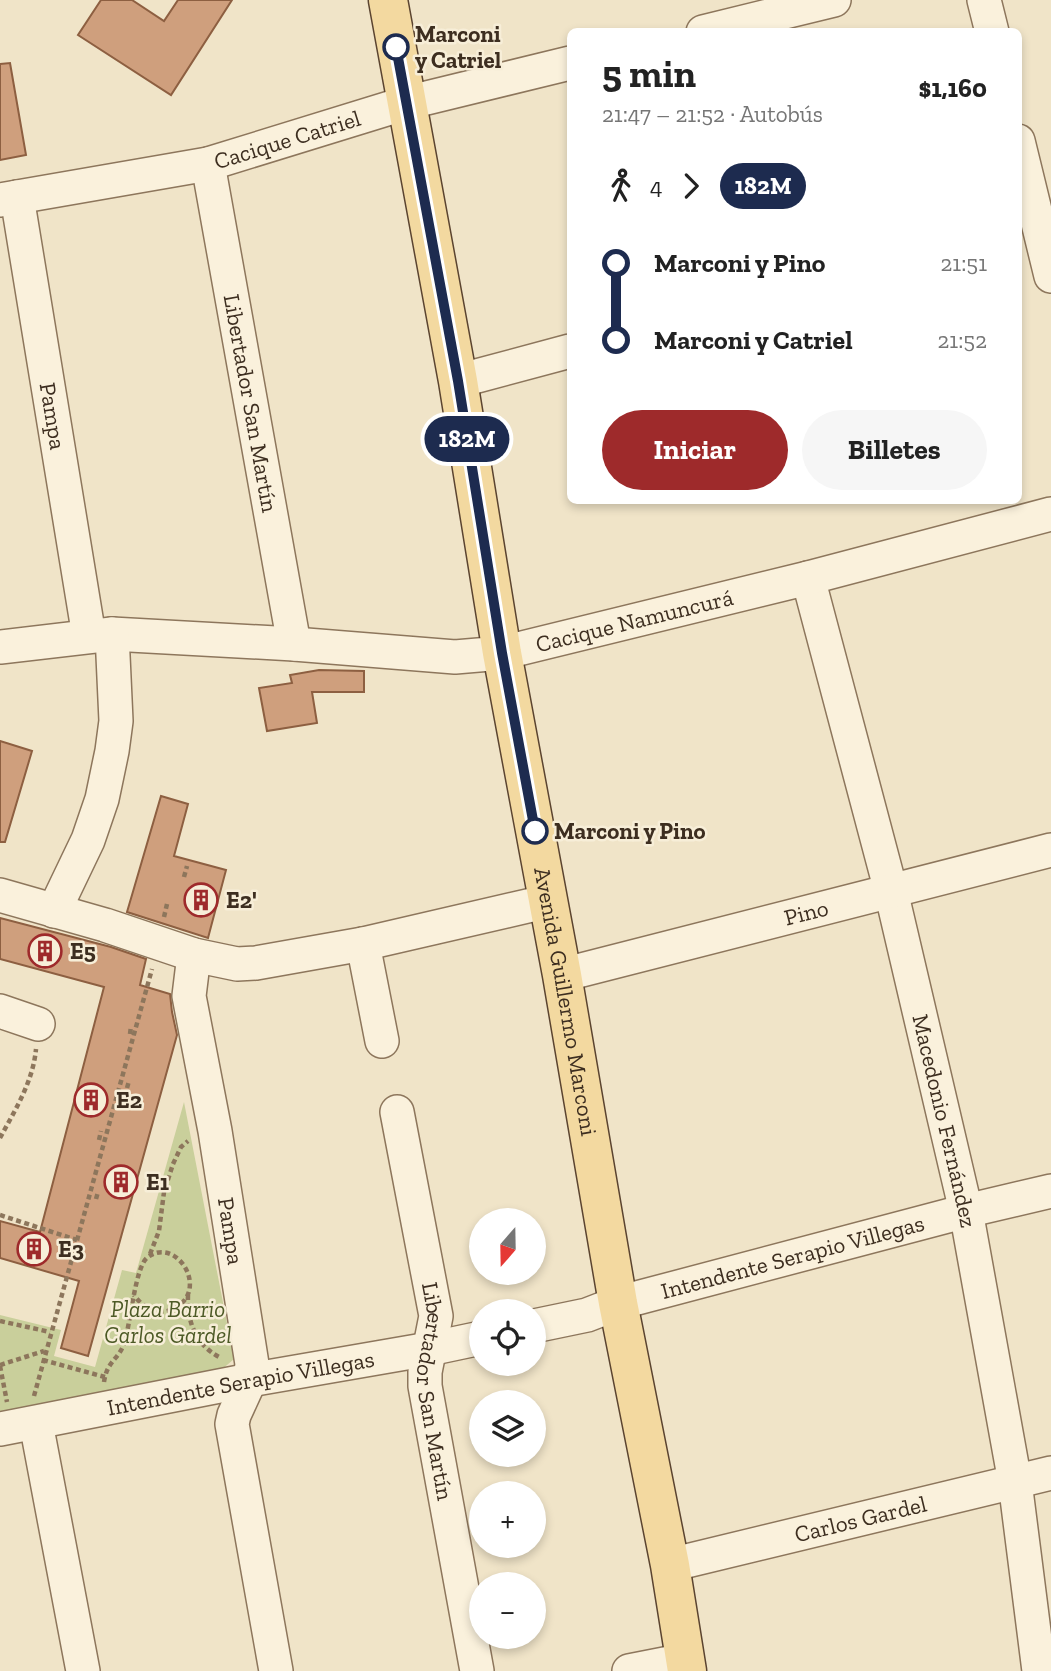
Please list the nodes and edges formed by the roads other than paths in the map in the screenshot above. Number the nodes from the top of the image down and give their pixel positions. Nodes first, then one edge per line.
1 (388, 0) edge
2 (834, 0) edge
3 (984, 0) edge
4 (719, 28) edge
5 (991, 28) edge
6 (567, 64) edge
7 (405, 103) junction
8 (1022, 161) edge
9 (208, 164) junction
10 (9, 199) edge
11 (1036, 231) edge
12 (1051, 276) edge
13 (567, 352) edge
14 (458, 381) junction
15 (1051, 514) edge
16 (808, 578) junction
17 (100, 635) junction
18 (294, 644) junction
19 (0, 646) edge
20 (502, 653) junction
21 (1051, 850) edge
22 (891, 891) junction
23 (0, 895) edge
24 (549, 901) junction
25 (54, 911) junction
26 (363, 944) junction
27 (194, 955) junction
28 (562, 975) junction
29 (0, 1011) edge
30 (37, 1024) road end
31 (382, 1041) dead end
32 (397, 1112) dead end
33 (1051, 1191) edge
34 (966, 1211) junction
35 (618, 1303) junction
36 (546, 1324) edge
37 (469, 1341) edge
38 (429, 1349) junction
39 (251, 1372) junction
40 (21, 1425) edge
41 (1051, 1473) edge
42 (1015, 1482) junction
43 (670, 1565) junction
44 (686, 1665) edge
45 (83, 1671) edge
46 (276, 1671) edge
47 (477, 1671) edge
48 (629, 1671) edge
49 (1039, 1671) edge

1 - 7 main road, Avenida Guillermo Marconi
2 - 4 street
3 - 5 street
6 - 7 street, Cacique Catriel
7 - 9 street, Cacique Catriel
7 - 14 main road, Avenida Guillermo Marconi
8 - 11 street
9 - 10 street, Cacique Catriel
9 - 18 street, Libertador San Martín
10 - 17 street, Pampa
11 - 12 street
13 - 14 street
14 - 20 main road, Avenida Guillermo Marconi
15 - 16 street, Cacique Namuncurá
16 - 20 street, Cacique Namuncurá
16 - 22 street, Macedonio Fernández
17 - 18 street, Cacique Namuncurá
17 - 19 street, Cacique Namuncurá
17 - 25 street, Pampa
18 - 20 street, Cacique Namuncurá
20 - 24 main road, Avenida Guillermo Marconi
21 - 22 street, Pino
22 - 28 street, Pino
22 - 34 street, Macedonio Fernández
23 - 25 street
24 - 26 street
24 - 28 main road, Avenida Guillermo Marconi
25 - 27 street
26 - 27 street
26 - 31 street
27 - 39 street, Pampa
28 - 35 main road, Avenida Guillermo Marconi
29 - 30 street
32 - 38 street, Libertador San Martín
33 - 34 street, Intendente Serapio Villegas
34 - 35 street, Intendente Serapio Villegas
34 - 42 street, Macedonio Fernández
35 - 36 street, Intendente Serapio Villegas
35 - 43 main road, Avenida Guillermo Marconi
37 - 38 street, Intendente Serapio Villegas
38 - 39 street, Intendente Serapio Villegas
38 - 47 street, Libertador San Martín
39 - 40 street, Intendente Serapio Villegas
39 - 46 street
40 - 45 street
41 - 42 street, Carlos Gardel
42 - 43 street, Carlos Gardel
42 - 49 street, Macedonio Fernández
43 - 44 main road, Avenida Guillermo Marconi
44 - 48 street

